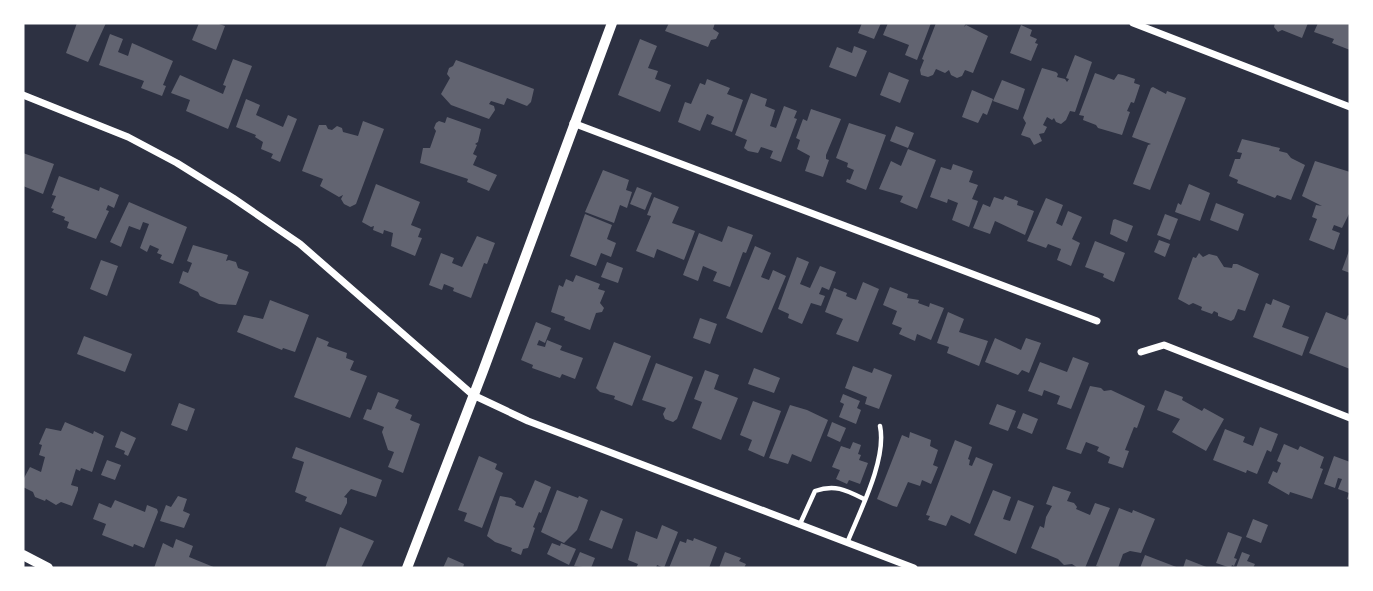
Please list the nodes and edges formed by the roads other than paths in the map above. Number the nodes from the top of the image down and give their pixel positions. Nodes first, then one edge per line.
1 (612, 23) edge
2 (1133, 23) edge
3 (23, 95) edge
4 (1350, 107) edge
5 (573, 122) junction
6 (1097, 321) dead end
7 (1141, 352) dead end
8 (473, 395) junction
9 (1350, 418) edge
10 (880, 426) dead end
11 (864, 499) junction
12 (800, 524) junction
13 (847, 542) junction
14 (23, 555) edge
15 (48, 568) edge
16 (407, 568) edge
17 (914, 568) edge

1 - 5 street
2 - 4 street
3 - 8 street
5 - 6 street
5 - 8 street
7 - 9 street
8 - 12 street
8 - 16 street
10 - 11 lane
11 - 12 lane
11 - 13 lane
12 - 13 street
13 - 17 street
14 - 15 street

